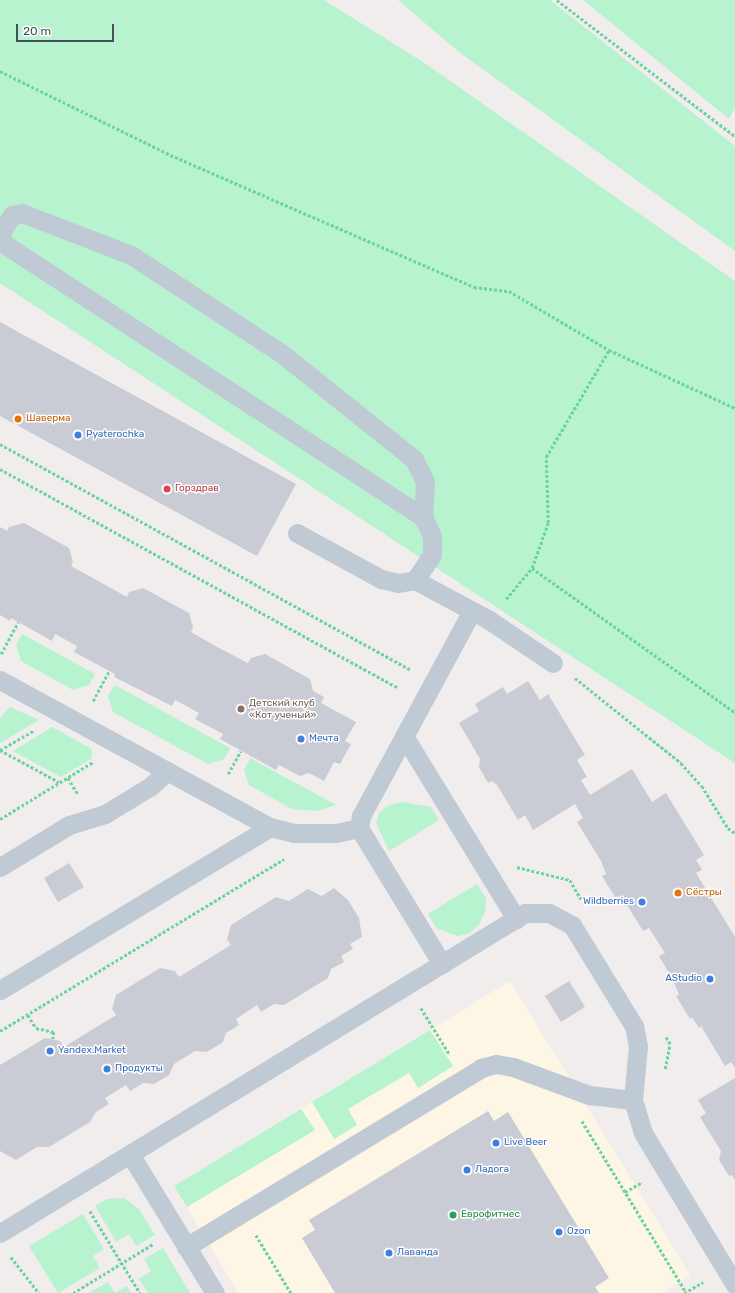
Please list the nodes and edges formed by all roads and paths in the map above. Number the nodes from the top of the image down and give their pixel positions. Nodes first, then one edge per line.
1 (557, 0) edge
2 (0, 71) edge
3 (735, 136) edge
4 (609, 350) junction
5 (735, 408) edge
6 (0, 444) edge
7 (0, 469) edge
8 (423, 517) junction
9 (297, 534) dead end
10 (532, 568) junction
11 (415, 580) junction
12 (481, 615) junction
13 (18, 622) dead end
14 (0, 655) edge
15 (553, 663) joint
16 (109, 671) dead end
17 (0, 680) edge
18 (434, 682) junction
19 (423, 701) junction
20 (91, 704) dead end
21 (735, 712) edge
22 (61, 713) junction
23 (404, 736) junction
24 (120, 745) junction
25 (0, 750) edge
26 (241, 751) dead end
27 (167, 771) junction
28 (226, 778) dead end
29 (59, 783) junction
30 (0, 819) edge
31 (270, 827) junction
32 (359, 828) junction
33 (316, 833) junction
34 (735, 833) edge
35 (0, 867) edge
36 (516, 919) junction
37 (442, 964) junction
38 (407, 985) junction
39 (0, 990) edge
40 (28, 1015) junction
41 (0, 1031) edge
42 (53, 1039) dead end
43 (464, 1078) junction
44 (632, 1100) junction
45 (579, 1115) dead end
46 (130, 1154) junction
47 (85, 1203) dead end
48 (242, 1212) junction
49 (0, 1233) edge
50 (156, 1243) dead end
51 (186, 1247) junction
52 (6, 1251) dead end
53 (122, 1264) junction
54 (735, 1285) edge
55 (686, 1292) dead end
56 (39, 1293) edge
57 (73, 1293) edge
58 (140, 1293) edge
59 (215, 1293) edge
60 (291, 1293) edge

1 - 3 path
2 - 4 path
4 - 5 path
4 - 10 path
6 - 18 path
7 - 19 path
8 - 8 lane
8 - 11 lane
9 - 11 lane
10 - 12 path
10 - 21 path
11 - 12 lane
12 - 15 lane
12 - 18 lane
13 - 14 path
15 - 34 path
16 - 20 path
17 - 22 lane
18 - 19 lane
19 - 23 lane
22 - 24 lane
22 - 25 path
23 - 32 lane
23 - 36 lane
24 - 27 lane
24 - 29 path
25 - 29 path
26 - 28 path
27 - 31 lane
27 - 35 lane
29 - 30 path
31 - 33 lane
31 - 39 lane
32 - 33 lane
32 - 37 lane
33 - 40 path
36 - 37 lane
36 - 44 lane
37 - 38 lane
38 - 43 path
38 - 46 lane
40 - 41 path
40 - 42 path
43 - 44 lane
43 - 48 lane
44 - 54 lane
45 - 55 path
46 - 49 lane
46 - 51 lane
47 - 53 path
48 - 51 lane
48 - 60 path
50 - 53 path
51 - 59 lane
52 - 56 path
53 - 57 path
53 - 58 path

